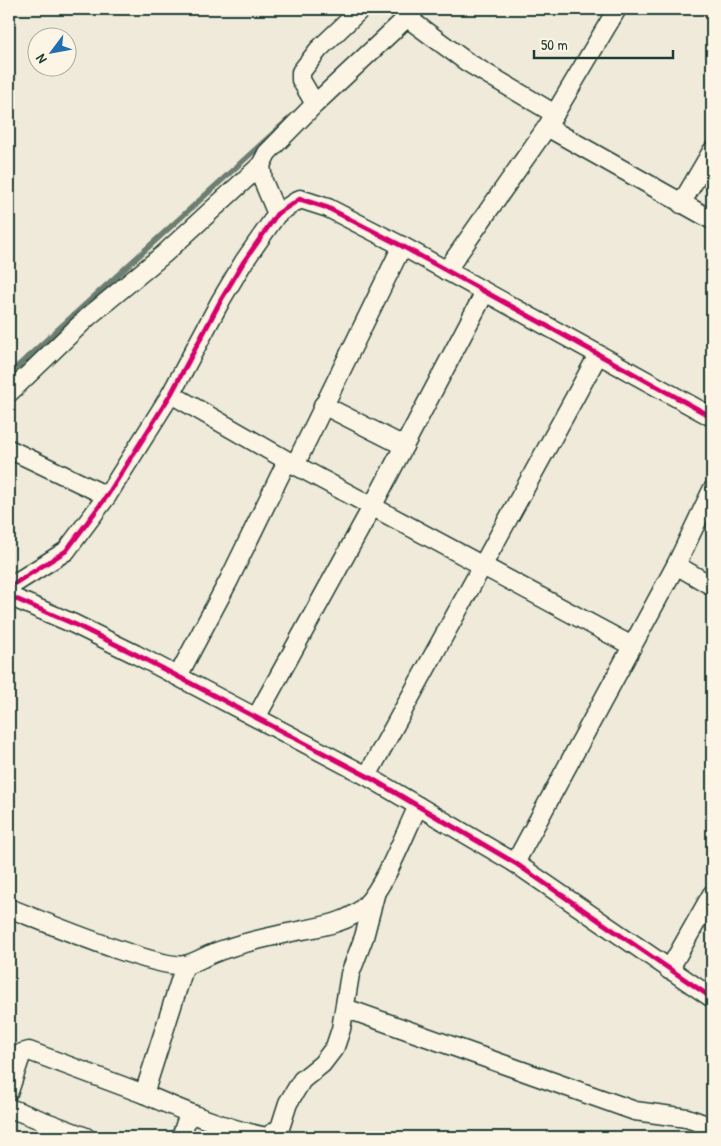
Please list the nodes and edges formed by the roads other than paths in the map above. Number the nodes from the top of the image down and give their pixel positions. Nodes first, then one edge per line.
1 (361, 9) edge
2 (617, 9) edge
3 (411, 13) edge
4 (315, 104) junction
5 (551, 121) junction
6 (712, 151) edge
7 (261, 165) junction
8 (681, 204) junction
9 (277, 214) junction
10 (712, 220) edge
11 (402, 246) junction
12 (446, 271) junction
13 (486, 292) junction
14 (598, 355) junction
15 (9, 393) edge
16 (171, 394) junction
17 (323, 405) junction
18 (712, 417) edge
19 (404, 446) junction
20 (9, 449) edge
21 (291, 463) junction
22 (712, 490) edge
23 (107, 496) junction
24 (372, 507) junction
25 (484, 565) junction
26 (676, 565) junction
27 (712, 586) edge
28 (9, 587) edge
29 (9, 596) edge
30 (632, 646) junction
31 (178, 676) junction
32 (257, 716) junction
33 (367, 776) junction
34 (418, 806) junction
35 (516, 863) junction
36 (712, 894) edge
37 (374, 895) junction
38 (9, 908) edge
39 (185, 965) junction
40 (669, 970) junction
41 (712, 998) edge
42 (346, 1008) junction
43 (9, 1091) edge
44 (144, 1094) junction
45 (9, 1108) edge
46 (190, 1113) junction
47 (712, 1127) edge
48 (86, 1137) edge
49 (181, 1137) edge

1 - 4 street
2 - 5 street
3 - 4 street
3 - 5 street
4 - 7 street
5 - 8 street
5 - 12 street
6 - 8 street
7 - 9 street
7 - 15 street
8 - 10 street
9 - 11 street
9 - 16 street
11 - 12 street
11 - 17 street
12 - 13 street
13 - 14 street
13 - 19 street
14 - 18 street
14 - 25 street
16 - 21 street
16 - 23 street
17 - 19 street
17 - 21 street
19 - 24 street
20 - 23 street
21 - 24 street
21 - 31 street
22 - 26 street
23 - 28 street
24 - 25 street
24 - 32 street
25 - 30 street
25 - 33 street
26 - 27 street
26 - 30 street
29 - 31 street
30 - 35 street
31 - 32 street
32 - 33 street
33 - 34 street
34 - 35 street
34 - 37 street
35 - 40 street
36 - 40 street
37 - 39 street
37 - 42 street
38 - 39 street
39 - 44 street
40 - 41 street
42 - 46 street
42 - 47 street
43 - 44 street
44 - 46 street
45 - 48 street
46 - 49 street

